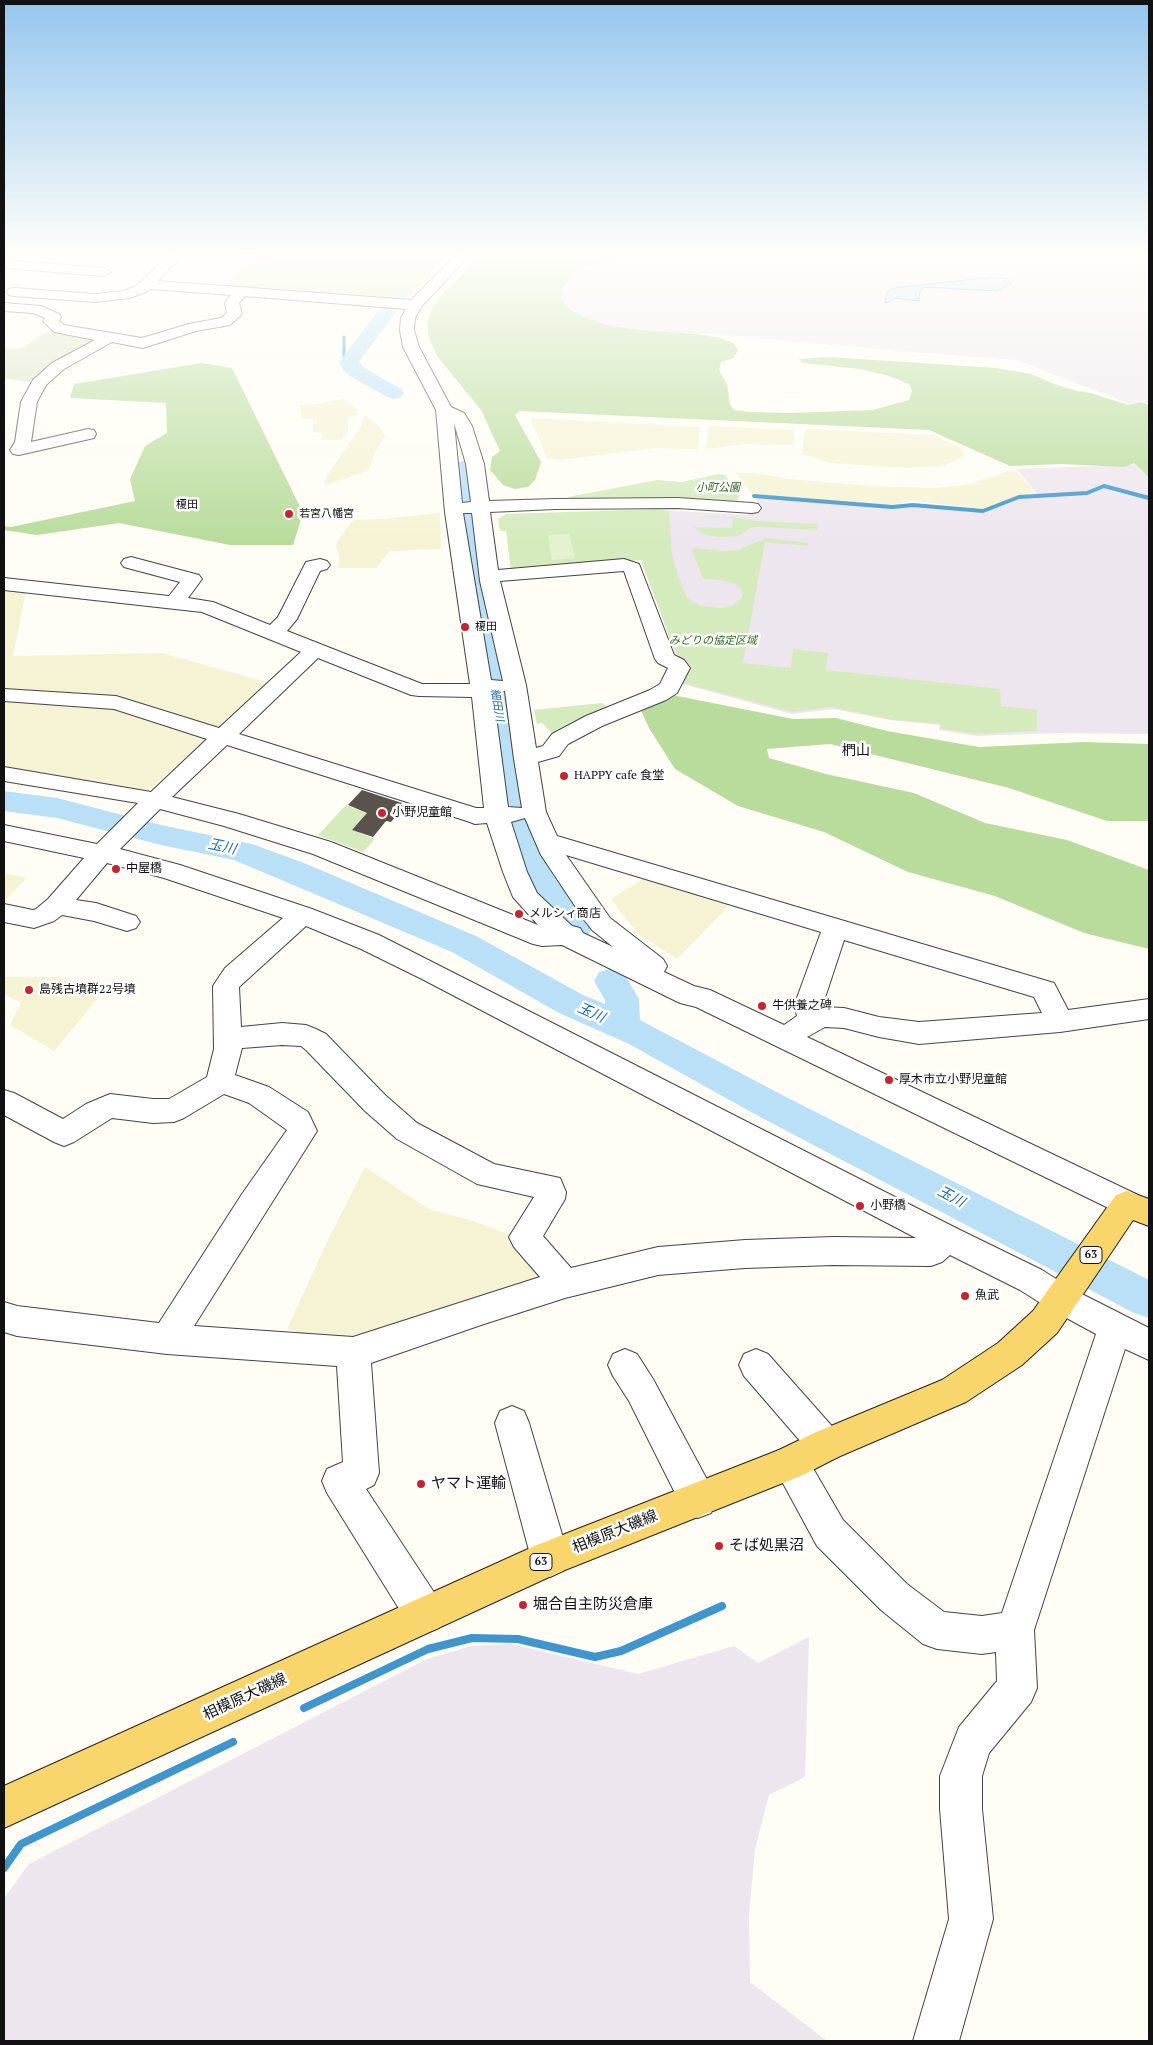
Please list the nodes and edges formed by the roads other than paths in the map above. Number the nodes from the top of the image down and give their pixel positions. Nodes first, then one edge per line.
1 (85, 351) edge
2 (413, 351) edge
3 (88, 434) dead end
4 (467, 508) junction
5 (752, 508) dead end
6 (131, 563) dead end
7 (320, 565) dead end
8 (480, 581) junction
9 (4, 584) edge
10 (175, 602) junction
11 (274, 633) junction
12 (315, 650) junction
13 (498, 686) junction
14 (4, 695) edge
15 (222, 736) junction
16 (525, 759) junction
17 (4, 774) edge
18 (152, 804) junction
19 (516, 814) junction
20 (4, 833) edge
21 (546, 841) junction
22 (105, 850) junction
23 (57, 905) junction
24 (4, 913) edge
25 (303, 915) junction
26 (127, 922) dead end
27 (835, 929) junction
28 (583, 930) junction
29 (700, 997) junction
30 (1149, 1009) edge
31 (812, 1020) junction
32 (1060, 1022) junction
33 (228, 1039) junction
34 (787, 1039) junction
35 (221, 1082) junction
36 (4, 1101) edge
37 (1131, 1212) edge
38 (947, 1239) junction
39 (565, 1284) junction
40 (1064, 1295) junction
41 (4, 1317) edge
42 (1115, 1328) junction
43 (166, 1339) junction
44 (1149, 1345) edge
45 (353, 1352) junction
46 (625, 1365) dead end
47 (756, 1366) dead end
48 (512, 1423) dead end
49 (826, 1445) junction
50 (790, 1463) junction
51 (698, 1500) junction
52 (550, 1558) junction
53 (426, 1614) junction
54 (1015, 1630) junction
55 (4, 1807) edge
56 (936, 2041) edge

1 - 3 street
2 - 4 street
4 - 5 street
4 - 8 street
6 - 10 street
7 - 11 street
8 - 13 street
8 - 13 street
8 - 16 street
9 - 10 street
10 - 11 street
11 - 12 street
12 - 13 street
12 - 15 street
13 - 16 street
13 - 19 street
14 - 15 street
15 - 18 street
15 - 19 street
16 - 19 street
17 - 18 street
18 - 22 street
18 - 28 street
19 - 21 street
19 - 28 street
20 - 22 street
21 - 27 street
21 - 28 street
22 - 23 street
22 - 25 street
23 - 24 street
23 - 26 street
25 - 33 street
25 - 38 street
27 - 31 street
27 - 32 street
28 - 29 street
28 - 29 street
29 - 34 street
30 - 32 street
31 - 32 street
31 - 34 street
33 - 35 street
33 - 39 street
34 - 37 street
35 - 36 street
35 - 43 street
37 - 40 main road, 63
38 - 39 street
38 - 40 street
39 - 45 street
40 - 42 street
40 - 49 main road, 相模原大磯線 / 63
41 - 43 street
42 - 44 street
42 - 54 street
43 - 45 street
45 - 53 street
46 - 51 street
47 - 49 street
48 - 52 street
49 - 50 main road, 相模原大磯線 / 63
50 - 51 main road, 相模原大磯線 / 63
50 - 54 street
51 - 52 main road, 相模原大磯線 / 63
52 - 53 main road, 相模原大磯線 / 63
53 - 55 main road, 相模原大磯線 / 63
54 - 56 street

